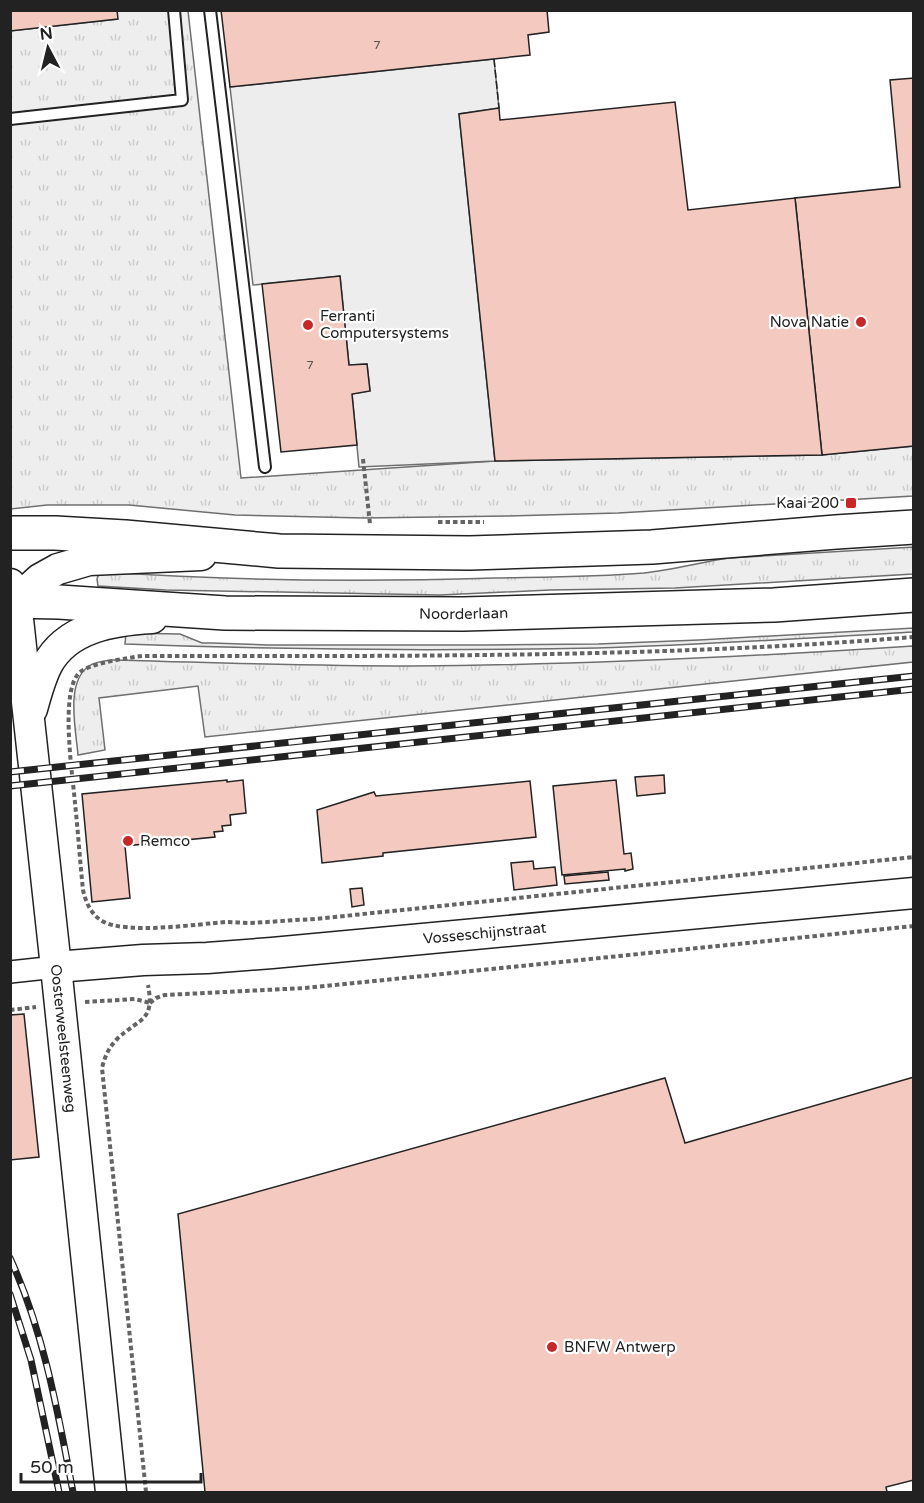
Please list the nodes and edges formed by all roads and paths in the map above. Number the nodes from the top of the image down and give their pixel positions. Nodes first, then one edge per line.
1 (174, 10) edge
2 (210, 10) edge
3 (10, 119) edge
4 (363, 459) dead end
5 (265, 467) dead end
6 (428, 522) dead end
7 (486, 522) dead end
8 (914, 527) edge
9 (374, 532) junction
10 (10, 533) edge
11 (279, 551) junction
12 (12, 595) edge
13 (914, 595) edge
14 (225, 614) junction
15 (914, 637) edge
16 (29, 718) junction
17 (914, 857) edge
18 (914, 893) edge
19 (914, 926) edge
20 (56, 967) junction
21 (10, 972) edge
22 (121, 999) dead end
23 (150, 1003) junction
24 (111, 1492) edge
25 (146, 1492) edge

1 - 3 lane
2 - 5 lane
4 - 9 path
6 - 7 path
8 - 9 main road
9 - 11 main road
10 - 11 main road
11 - 12 main road
12 - 14 main road, Noorderlaan
12 - 16 main road, Oosterweelsteenweg
13 - 14 main road, Noorderlaan
14 - 16 main road
15 - 17 path
16 - 20 main road, Oosterweelsteenweg
18 - 20 main road, Vosseschijnstraat
19 - 23 path
20 - 21 street
20 - 24 main road, Oosterweelsteenweg
22 - 23 path
23 - 25 path

